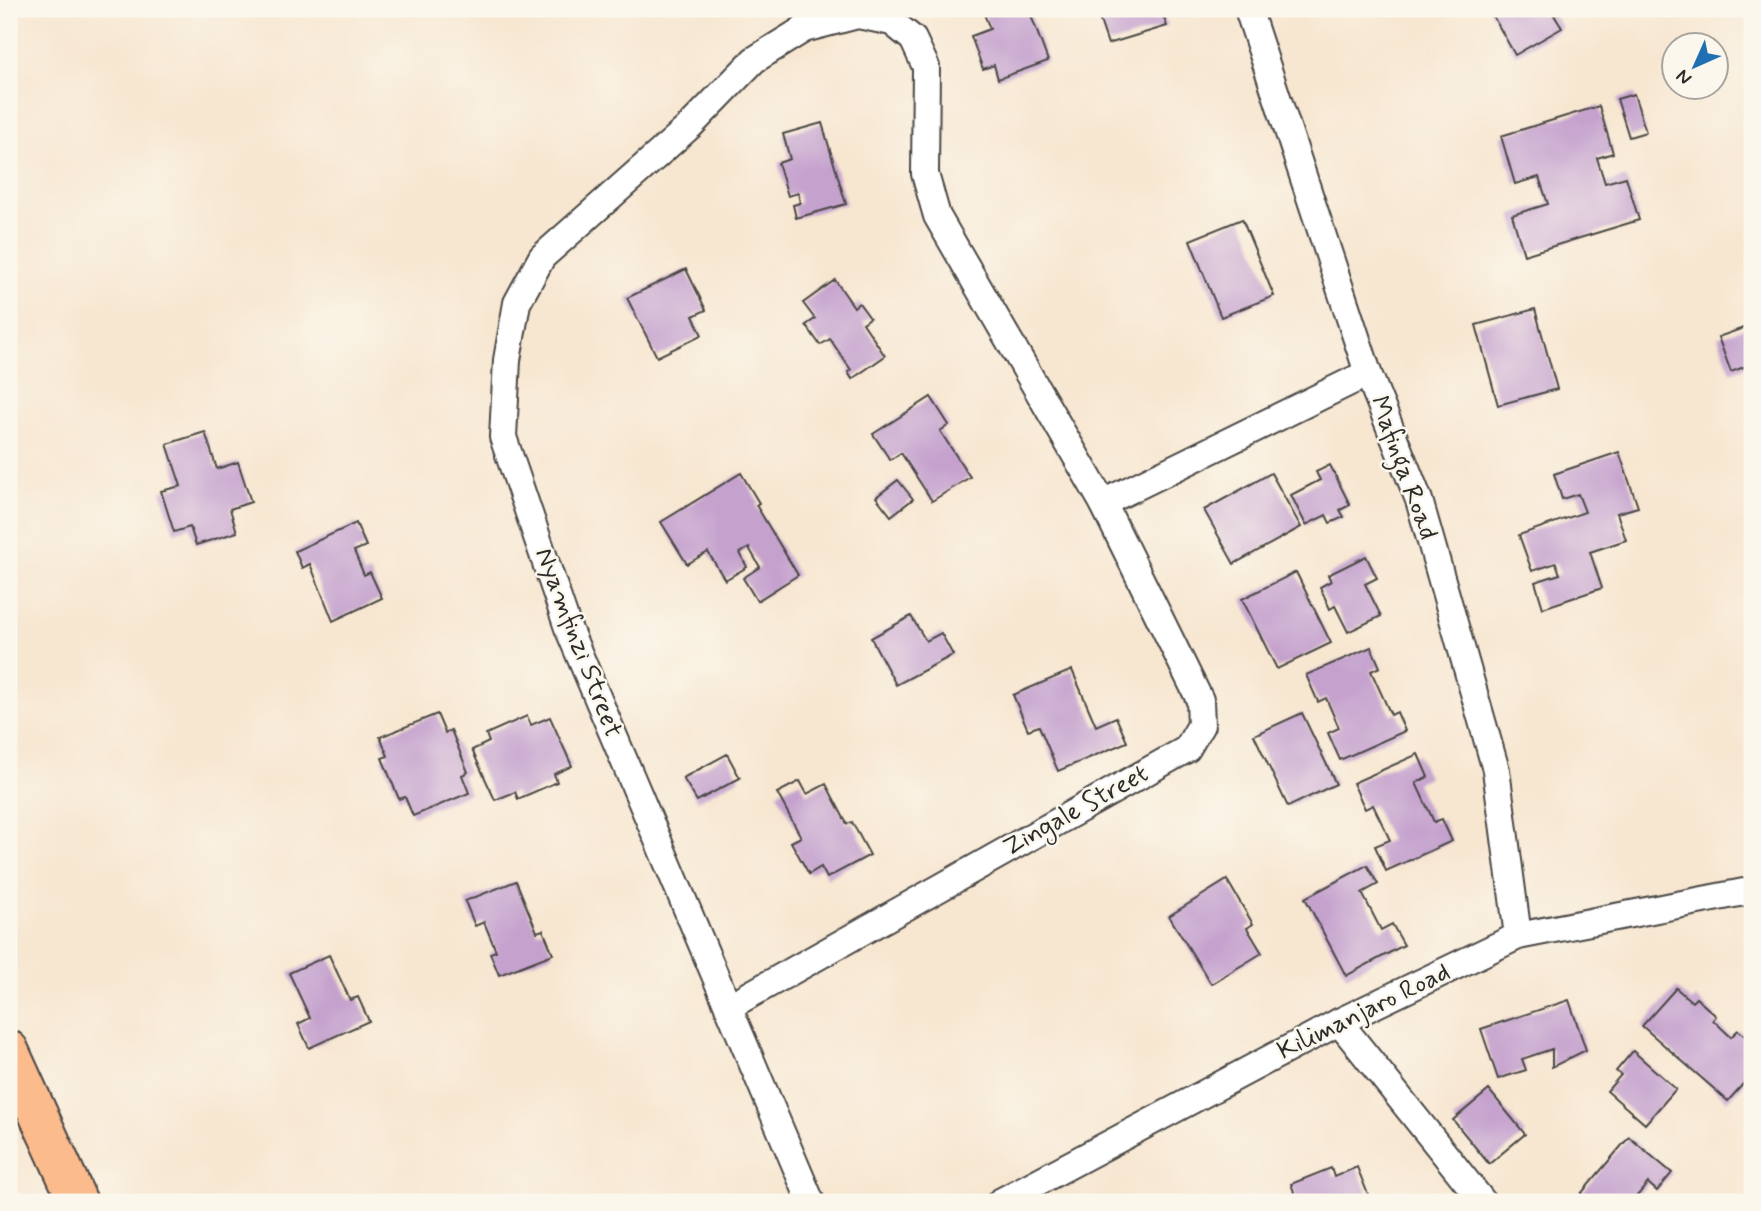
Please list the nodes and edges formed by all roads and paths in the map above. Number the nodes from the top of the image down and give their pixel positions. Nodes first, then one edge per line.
1 (1248, 9) edge
2 (1368, 373) junction
3 (1102, 503) junction
4 (1752, 892) edge
5 (1518, 936) junction
6 (728, 1007) junction
7 (1339, 1022) junction
8 (9, 1050) edge
9 (78, 1202) edge
10 (811, 1202) edge
11 (1000, 1202) edge
12 (1483, 1202) edge

1 - 2 street, Mafinga Road
2 - 3 street
2 - 5 street, Mafinga Road
3 - 6 street, Zingale Street
3 - 6 street, Nyamfinzi Street
4 - 5 street, Kilimanjaro Road
5 - 7 street, Kilimanjaro Road
6 - 10 street, Nyamfinzi Street
7 - 11 street, Kilimanjaro Road
7 - 12 street
8 - 9 highway

